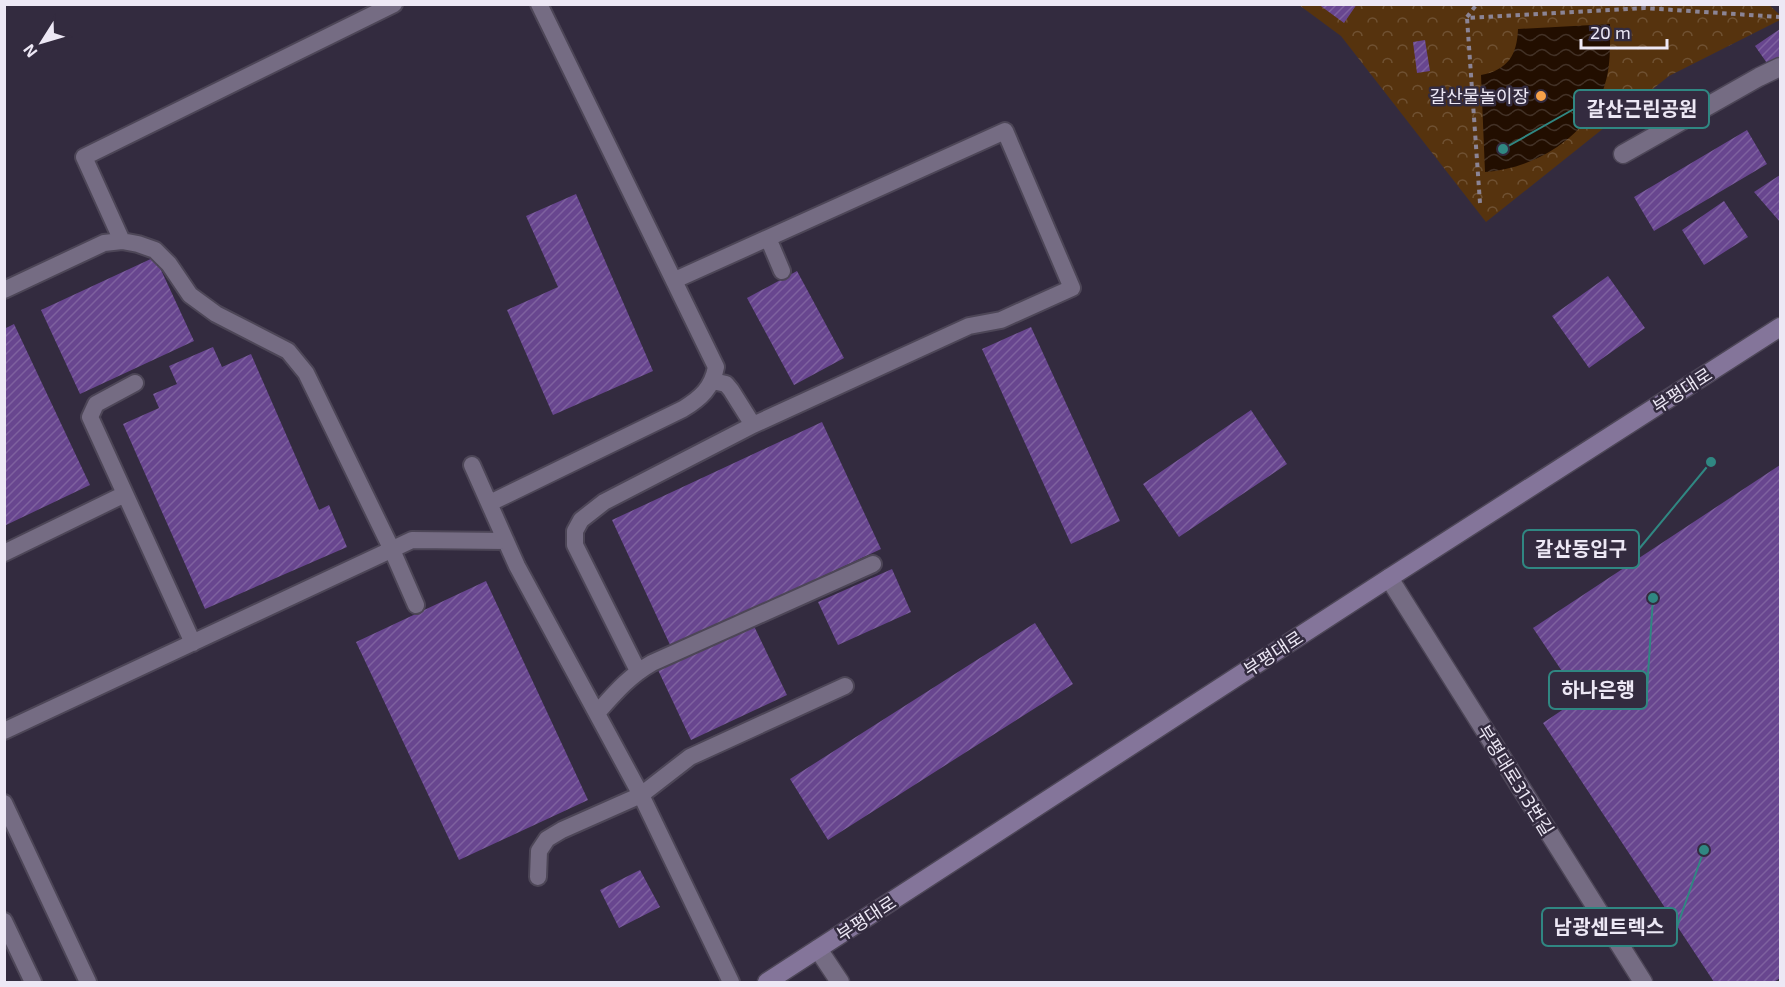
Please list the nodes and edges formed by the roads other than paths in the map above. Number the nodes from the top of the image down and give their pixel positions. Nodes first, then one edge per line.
1 (394, 4) edge
2 (539, 4) edge
3 (1780, 67) edge
4 (1623, 154) dead end
5 (768, 238) junction
6 (122, 241) junction
7 (782, 271) dead end
8 (675, 280) junction
9 (4, 290) edge
10 (1780, 327) edge
11 (713, 381) junction
12 (135, 383) dead end
13 (753, 425) junction
14 (472, 465) dead end
15 (125, 494) junction
16 (490, 503) junction
17 (506, 541) junction
18 (392, 549) junction
19 (4, 553) edge
20 (873, 564) dead end
21 (1389, 578) junction
22 (416, 605) dead end
23 (194, 643) junction
24 (638, 671) junction
25 (845, 686) dead end
26 (597, 713) junction
27 (4, 731) edge
28 (641, 795) junction
29 (4, 803) edge
30 (538, 877) dead end
31 (4, 921) edge
32 (818, 949) junction
33 (33, 982) edge
34 (88, 982) edge
35 (731, 982) edge
36 (767, 982) edge
37 (840, 982) edge
38 (1643, 982) edge

1 - 6 lane
2 - 8 lane
3 - 4 street
5 - 7 lane
5 - 8 lane
5 - 13 lane
6 - 9 lane
6 - 18 lane
8 - 11 lane
10 - 21 main road, 부평대로
11 - 13 lane
11 - 16 lane
12 - 15 lane
13 - 24 lane
14 - 16 lane
15 - 19 lane
15 - 23 lane
16 - 17 lane
17 - 18 lane
17 - 26 lane
18 - 22 lane
18 - 23 lane
20 - 24 lane
21 - 32 main road, 부평대로
21 - 38 street, 부평대로313번길
23 - 27 lane
24 - 26 lane
25 - 28 lane
26 - 28 lane
28 - 30 lane
28 - 35 lane
29 - 34 lane
31 - 33 lane
32 - 36 main road, 부평대로
32 - 37 street

